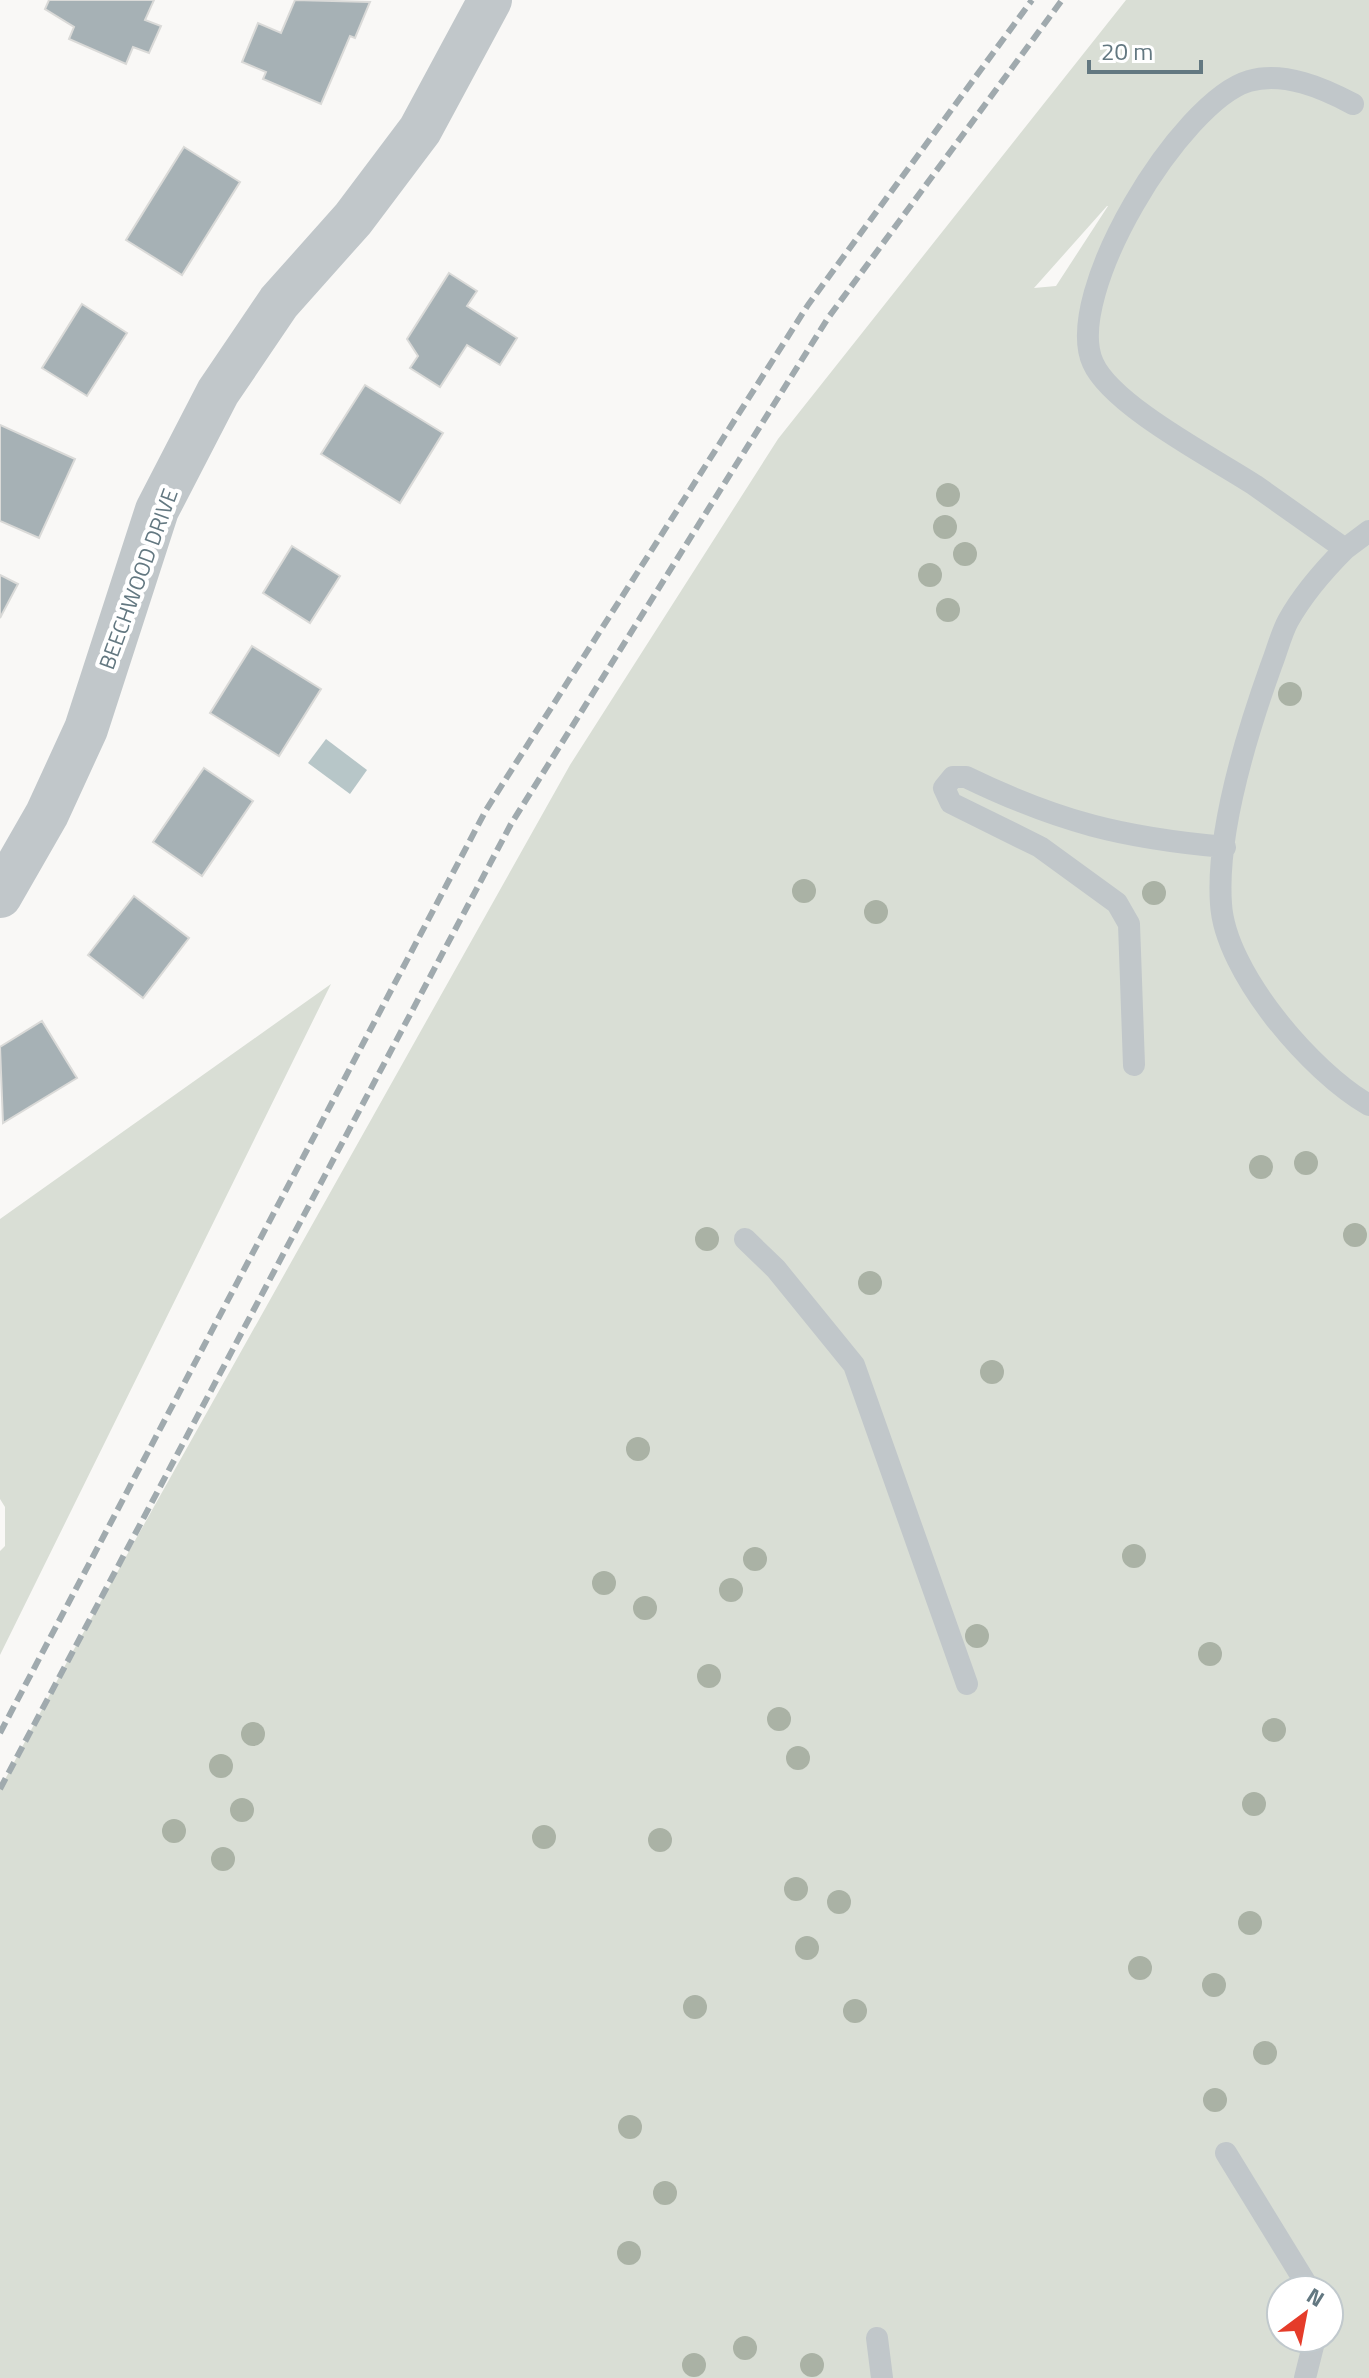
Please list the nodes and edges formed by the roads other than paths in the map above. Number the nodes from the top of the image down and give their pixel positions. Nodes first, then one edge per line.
1 (490, 0) edge
2 (1353, 104) dead end
3 (1369, 531) edge
4 (1345, 549) junction
5 (1225, 847) junction
6 (0, 896) edge
7 (1134, 1065) dead end
8 (1369, 1105) edge
9 (745, 1239) dead end
10 (967, 1684) dead end
11 (1226, 2153) dead end
12 (1300, 2274) edge
13 (877, 2338) dead end
14 (1311, 2354) edge
15 (882, 2378) edge
16 (1305, 2378) edge

1 - 6 street, BEECHWOOD DRIVE
2 - 4 lane
3 - 4 lane
4 - 5 lane
5 - 7 lane
5 - 8 lane
9 - 10 lane
11 - 12 lane
13 - 15 lane
14 - 16 lane

